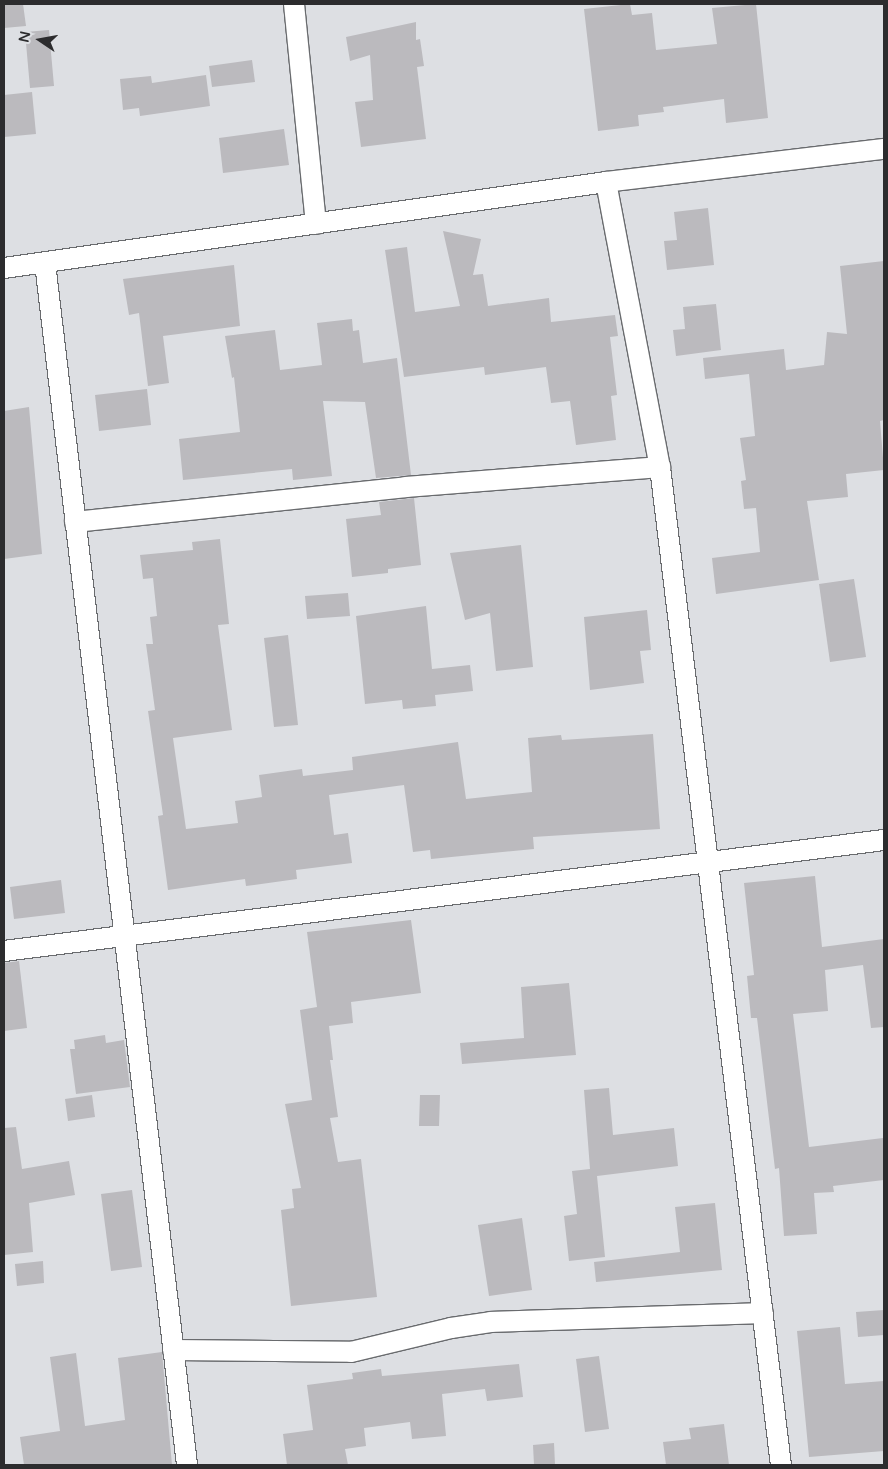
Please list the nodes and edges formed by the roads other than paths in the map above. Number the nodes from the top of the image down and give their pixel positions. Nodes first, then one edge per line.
1 (294, 4) edge
2 (884, 149) edge
3 (606, 182) junction
4 (316, 224) junction
5 (44, 263) junction
6 (4, 268) edge
7 (660, 467) junction
8 (75, 522) junction
9 (884, 840) edge
10 (708, 863) junction
11 (124, 936) junction
12 (4, 951) edge
13 (763, 1313) junction
14 (173, 1350) junction
15 (187, 1465) edge
16 (781, 1465) edge

1 - 4 street
2 - 3 street
3 - 4 street
3 - 7 street
4 - 5 street
5 - 6 street
5 - 8 street
7 - 8 street
7 - 10 street
8 - 11 street
9 - 10 street
10 - 11 street
10 - 13 street
11 - 12 street
11 - 14 street
13 - 14 street
13 - 16 street
14 - 15 street

